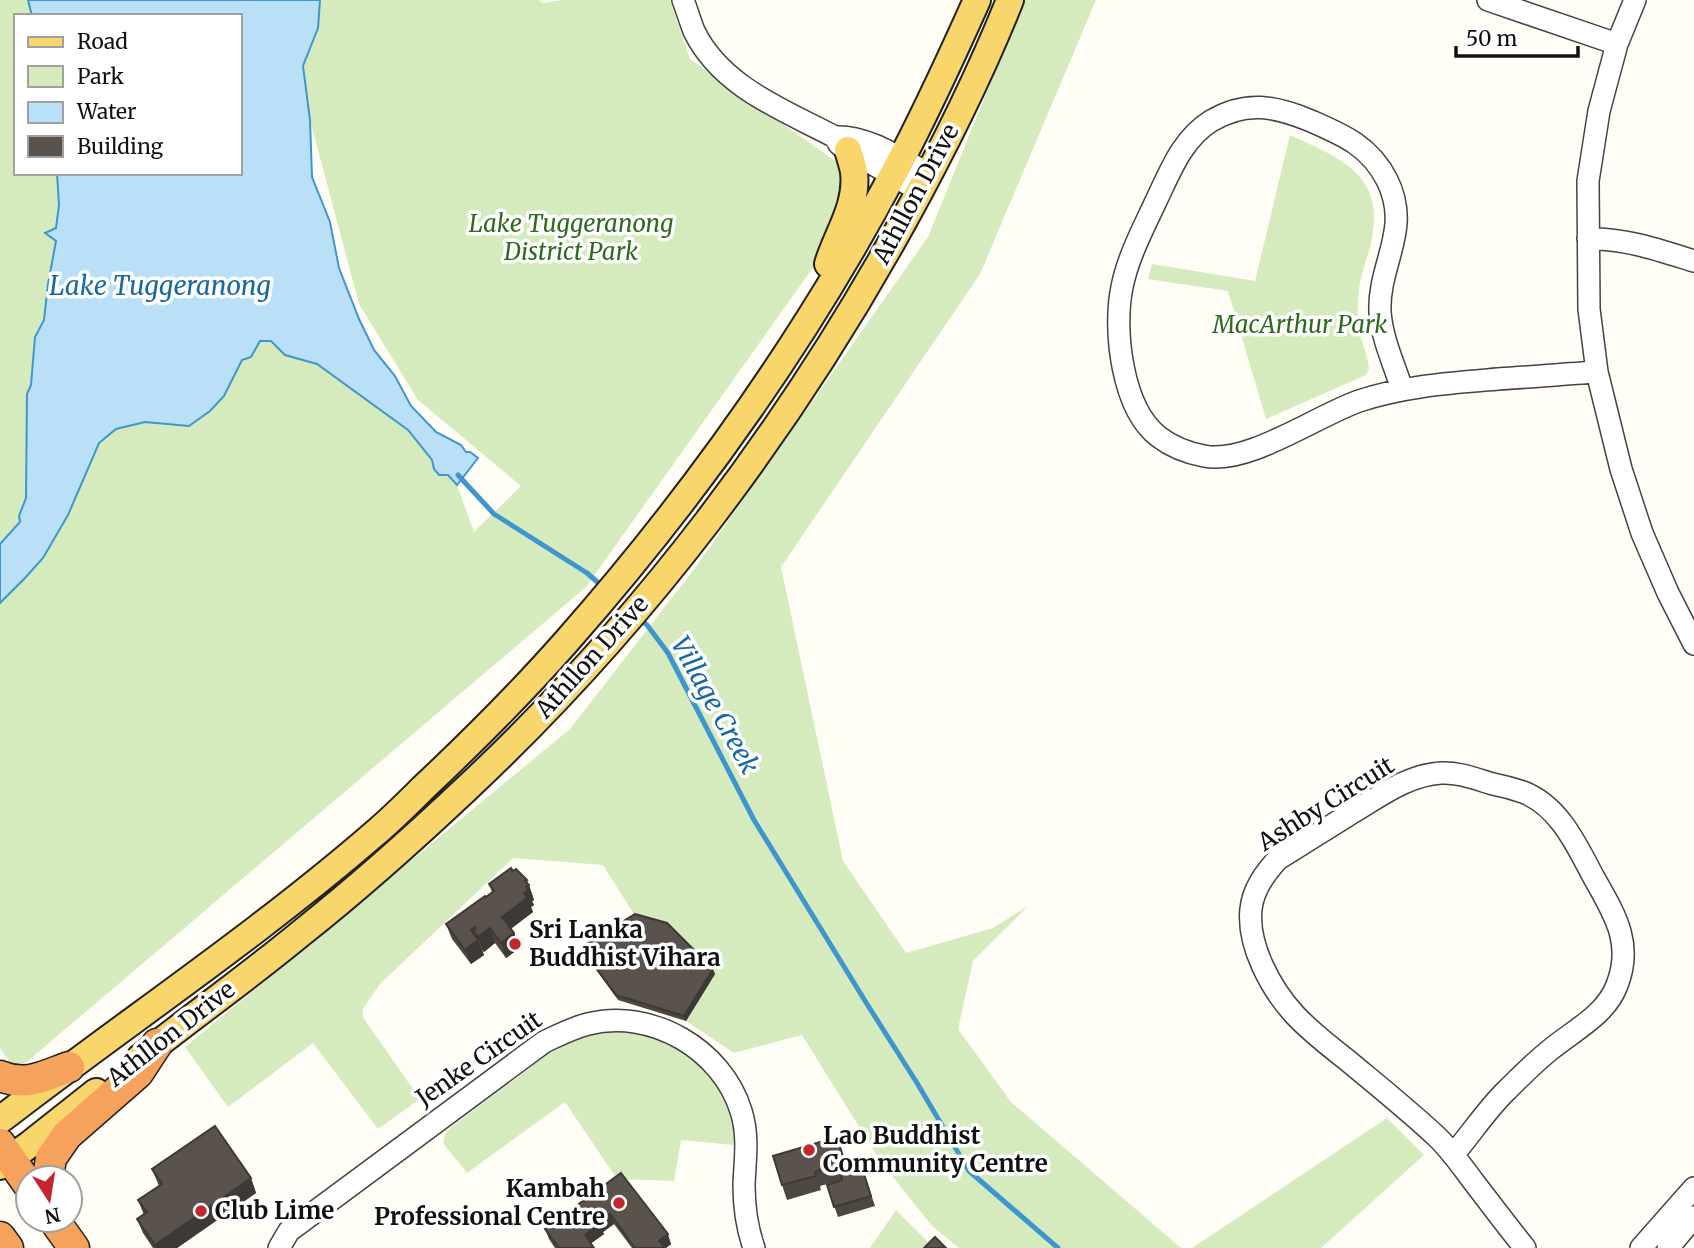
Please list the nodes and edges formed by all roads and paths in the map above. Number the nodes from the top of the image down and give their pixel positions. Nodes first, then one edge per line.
1 (683, 0) edge
2 (977, 0) edge
3 (1010, 0) edge
4 (1488, 0) edge
5 (1635, 0) edge
6 (1617, 44) junction
7 (842, 144) junction
8 (897, 168) junction
9 (925, 183) junction
10 (1588, 239) junction
11 (1694, 261) edge
12 (814, 313) junction
13 (1597, 372) junction
14 (1402, 389) junction
15 (1694, 644) edge
16 (157, 1044) junction
17 (69, 1067) junction
18 (0, 1076) edge
19 (0, 1120) edge
20 (1453, 1155) junction
21 (3, 1156) edge
22 (50, 1164) edge
23 (1694, 1188) edge
24 (1694, 1217) edge
25 (0, 1237) edge
26 (8, 1248) edge
27 (279, 1248) edge
28 (754, 1248) edge
29 (1525, 1248) edge
30 (1641, 1248) edge
31 (1668, 1248) edge

1 - 7 street
2 - 8 main road, Athllon Drive
3 - 9 main road, Athllon Drive
4 - 6 street
5 - 6 street
6 - 10 street
7 - 8 street
7 - 12 main road
8 - 9 street
8 - 12 main road, Athllon Drive
9 - 16 main road, Athllon Drive
10 - 11 street
10 - 13 street
12 - 17 main road, Athllon Drive
13 - 14 street
13 - 15 street
14 - 14 street
16 - 21 main road, Athllon Drive
16 - 22 highway
17 - 18 highway
17 - 19 main road, Athllon Drive
20 - 20 street, Ashby Circuit
20 - 29 street, Ashby Circuit
23 - 30 street
24 - 31 street
25 - 26 highway
27 - 28 street, Jenke Circuit

